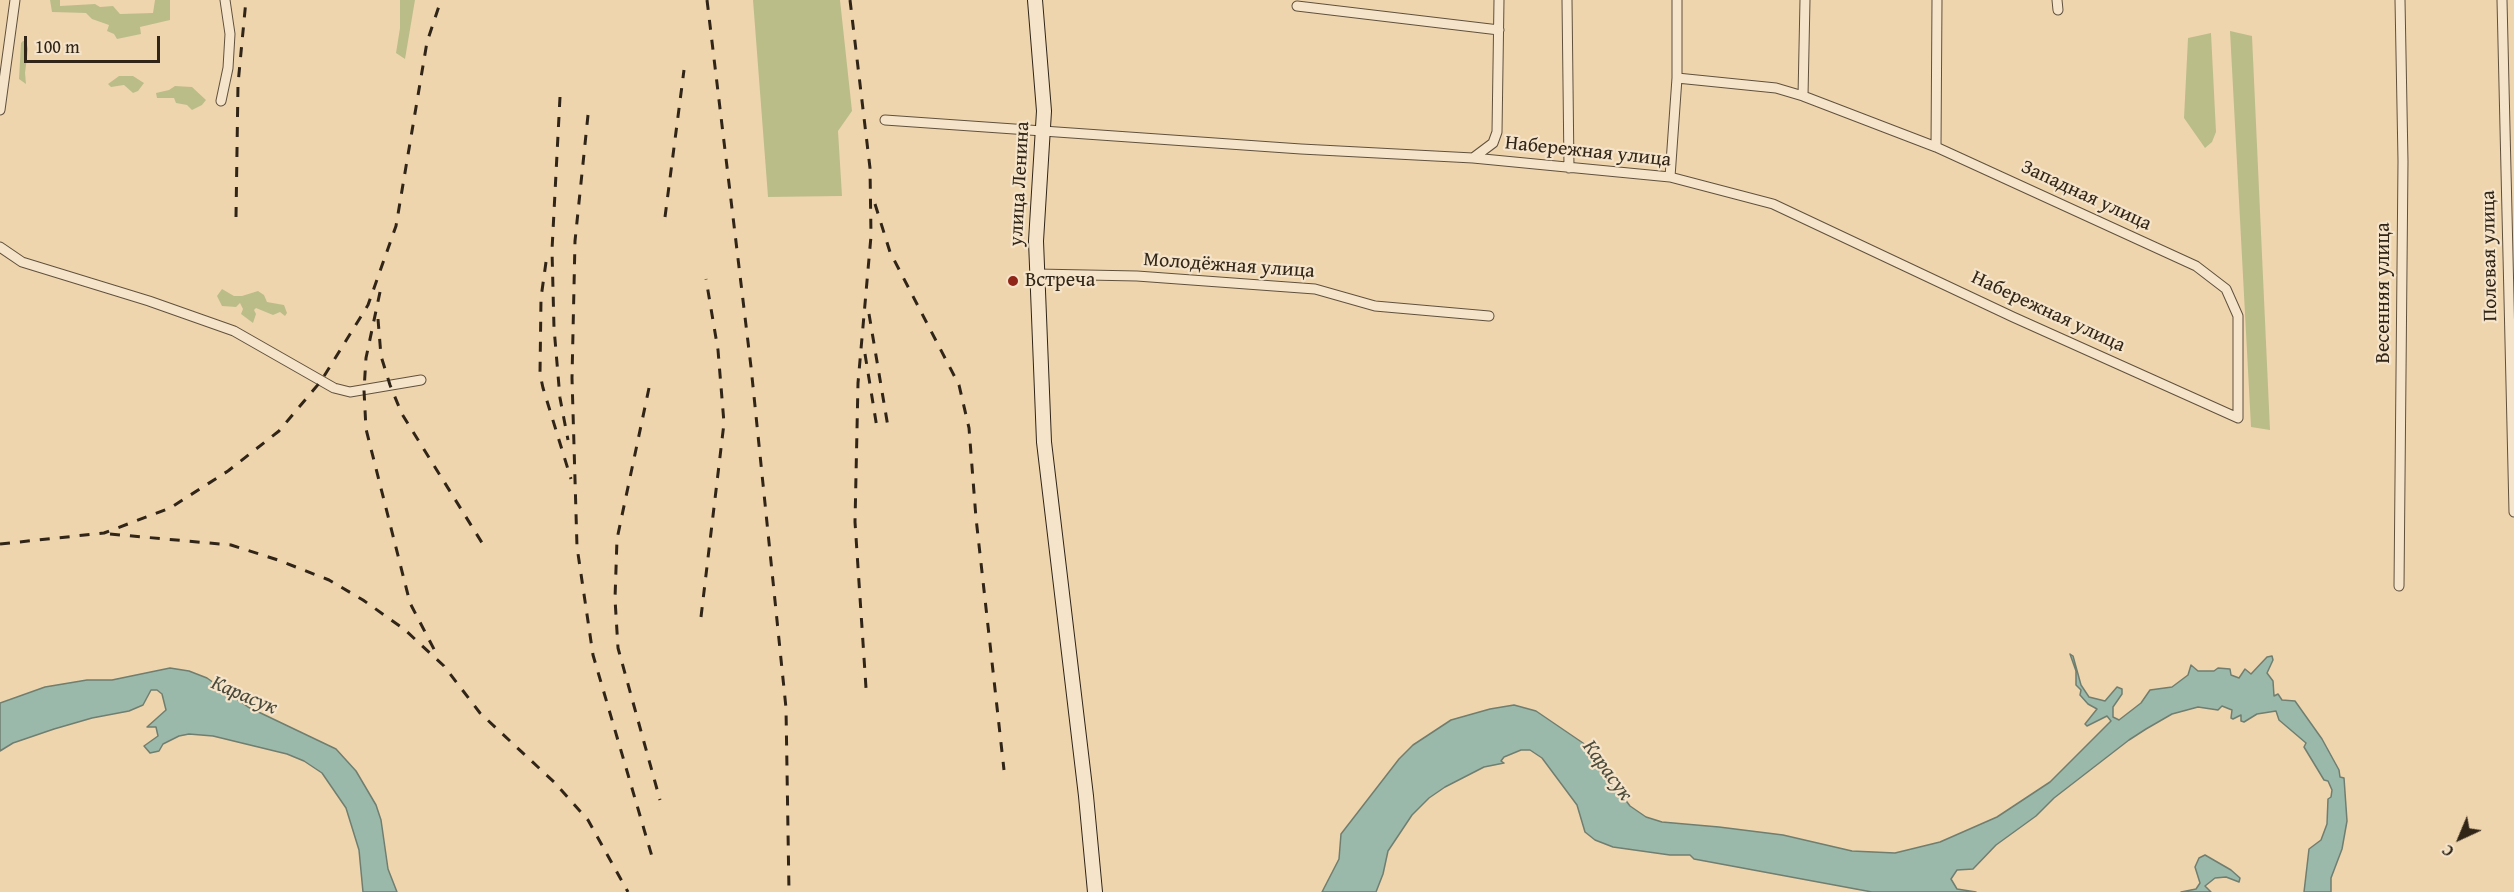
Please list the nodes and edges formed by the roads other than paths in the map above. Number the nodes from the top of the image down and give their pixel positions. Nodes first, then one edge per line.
1 (15, 0) edge
2 (225, 0) edge
3 (1035, 0) edge
4 (1499, 0) edge
5 (1567, 0) edge
6 (1677, 0) edge
7 (1805, 0) edge
8 (1937, 0) edge
9 (2400, 0) edge
10 (2502, 0) edge
11 (1297, 6) dead end
12 (1499, 30) junction
13 (1677, 78) junction
14 (1803, 96) junction
15 (221, 101) dead end
16 (0, 110) edge
17 (885, 120) dead end
18 (1042, 131) junction
19 (1936, 147) junction
20 (1473, 158) junction
21 (1569, 168) junction
22 (1670, 177) junction
23 (0, 247) edge
24 (1037, 274) junction
25 (1489, 316) dead end
26 (422, 380) dead end
27 (2238, 418) joint
28 (2514, 512) edge
29 (2399, 586) dead end
30 (1095, 892) edge

1 - 16 street
2 - 15 street
3 - 18 main road, улица Ленина
4 - 12 street
5 - 21 street
6 - 13 street
7 - 14 street
8 - 19 street
9 - 29 street, Весенняя улица
10 - 28 street, Полевая улица
11 - 12 street
12 - 20 street
13 - 14 street, Западная улица
13 - 22 street
14 - 19 street, Западная улица
17 - 18 street, Набережная улица
18 - 20 street, Набережная улица
18 - 24 main road, улица Ленина
19 - 27 street, Западная улица
20 - 21 street, Набережная улица
21 - 22 street, Набережная улица
22 - 27 street, Набережная улица
23 - 26 street
24 - 25 street, Молодёжная улица
24 - 30 main road, улица Ленина

